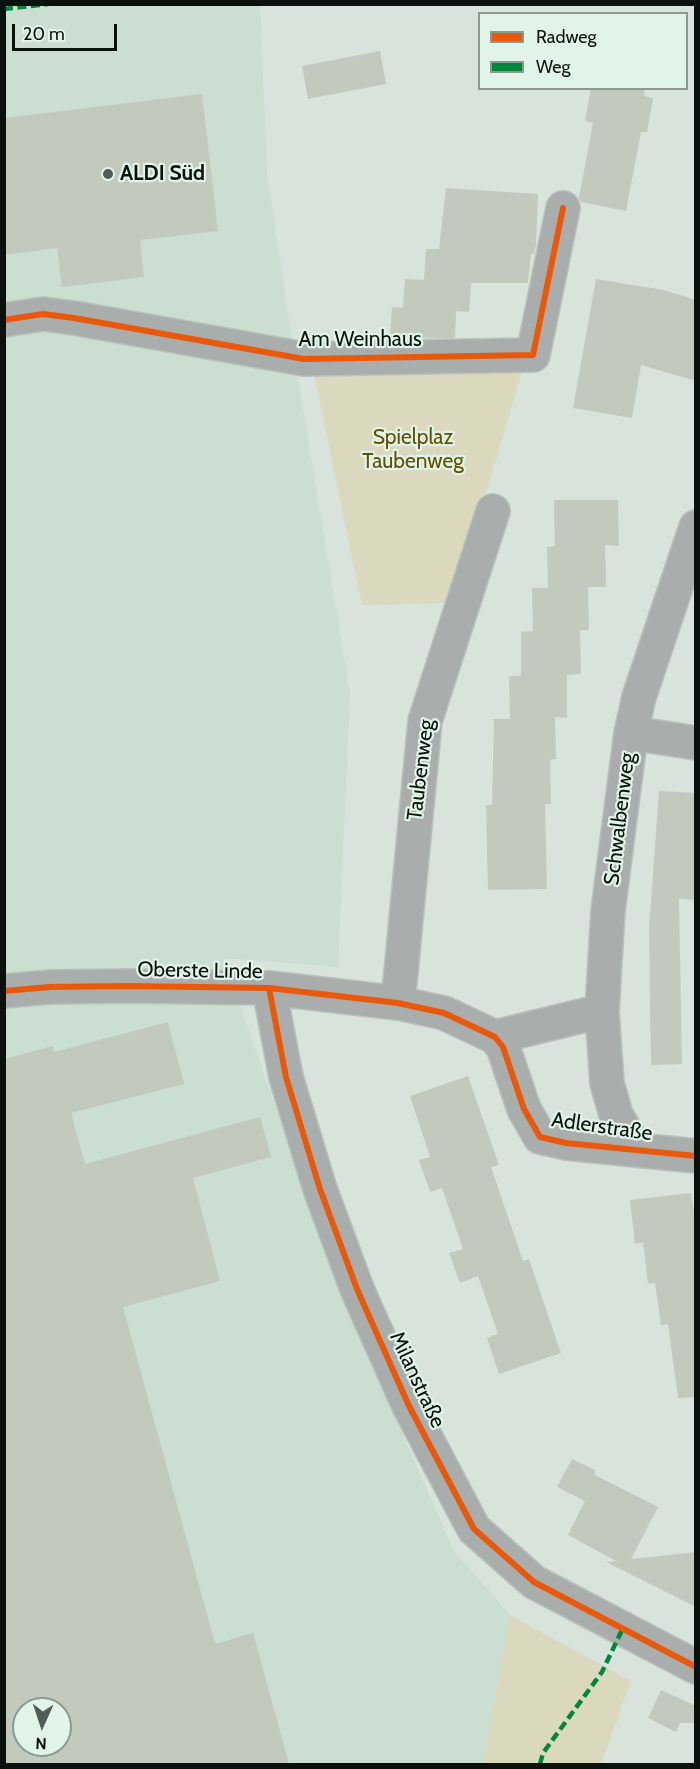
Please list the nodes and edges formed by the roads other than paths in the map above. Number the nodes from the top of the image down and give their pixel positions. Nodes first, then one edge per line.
1 (563, 208) dead end
2 (4, 320) edge
3 (493, 511) dead end
4 (696, 527) edge
5 (631, 733) junction
6 (696, 743) edge
7 (269, 988) junction
8 (4, 992) edge
9 (398, 1003) junction
10 (602, 1011) junction
11 (495, 1037) junction
12 (636, 1149) junction
13 (696, 1156) edge
14 (687, 1658) edge

1 - 2 street, Am Weinhaus
3 - 9 street, Taubenweg
4 - 5 street, Schwalbenweg
5 - 6 street
5 - 10 street, Schwalbenweg
7 - 8 street, Oberste Linde
7 - 9 street, Oberste Linde
7 - 14 street, Milanstraße
9 - 11 street, Oberste Linde
10 - 11 street
10 - 12 street, Adlerstraße
11 - 12 street, Adlerstraße
12 - 13 street, Adlerstraße

